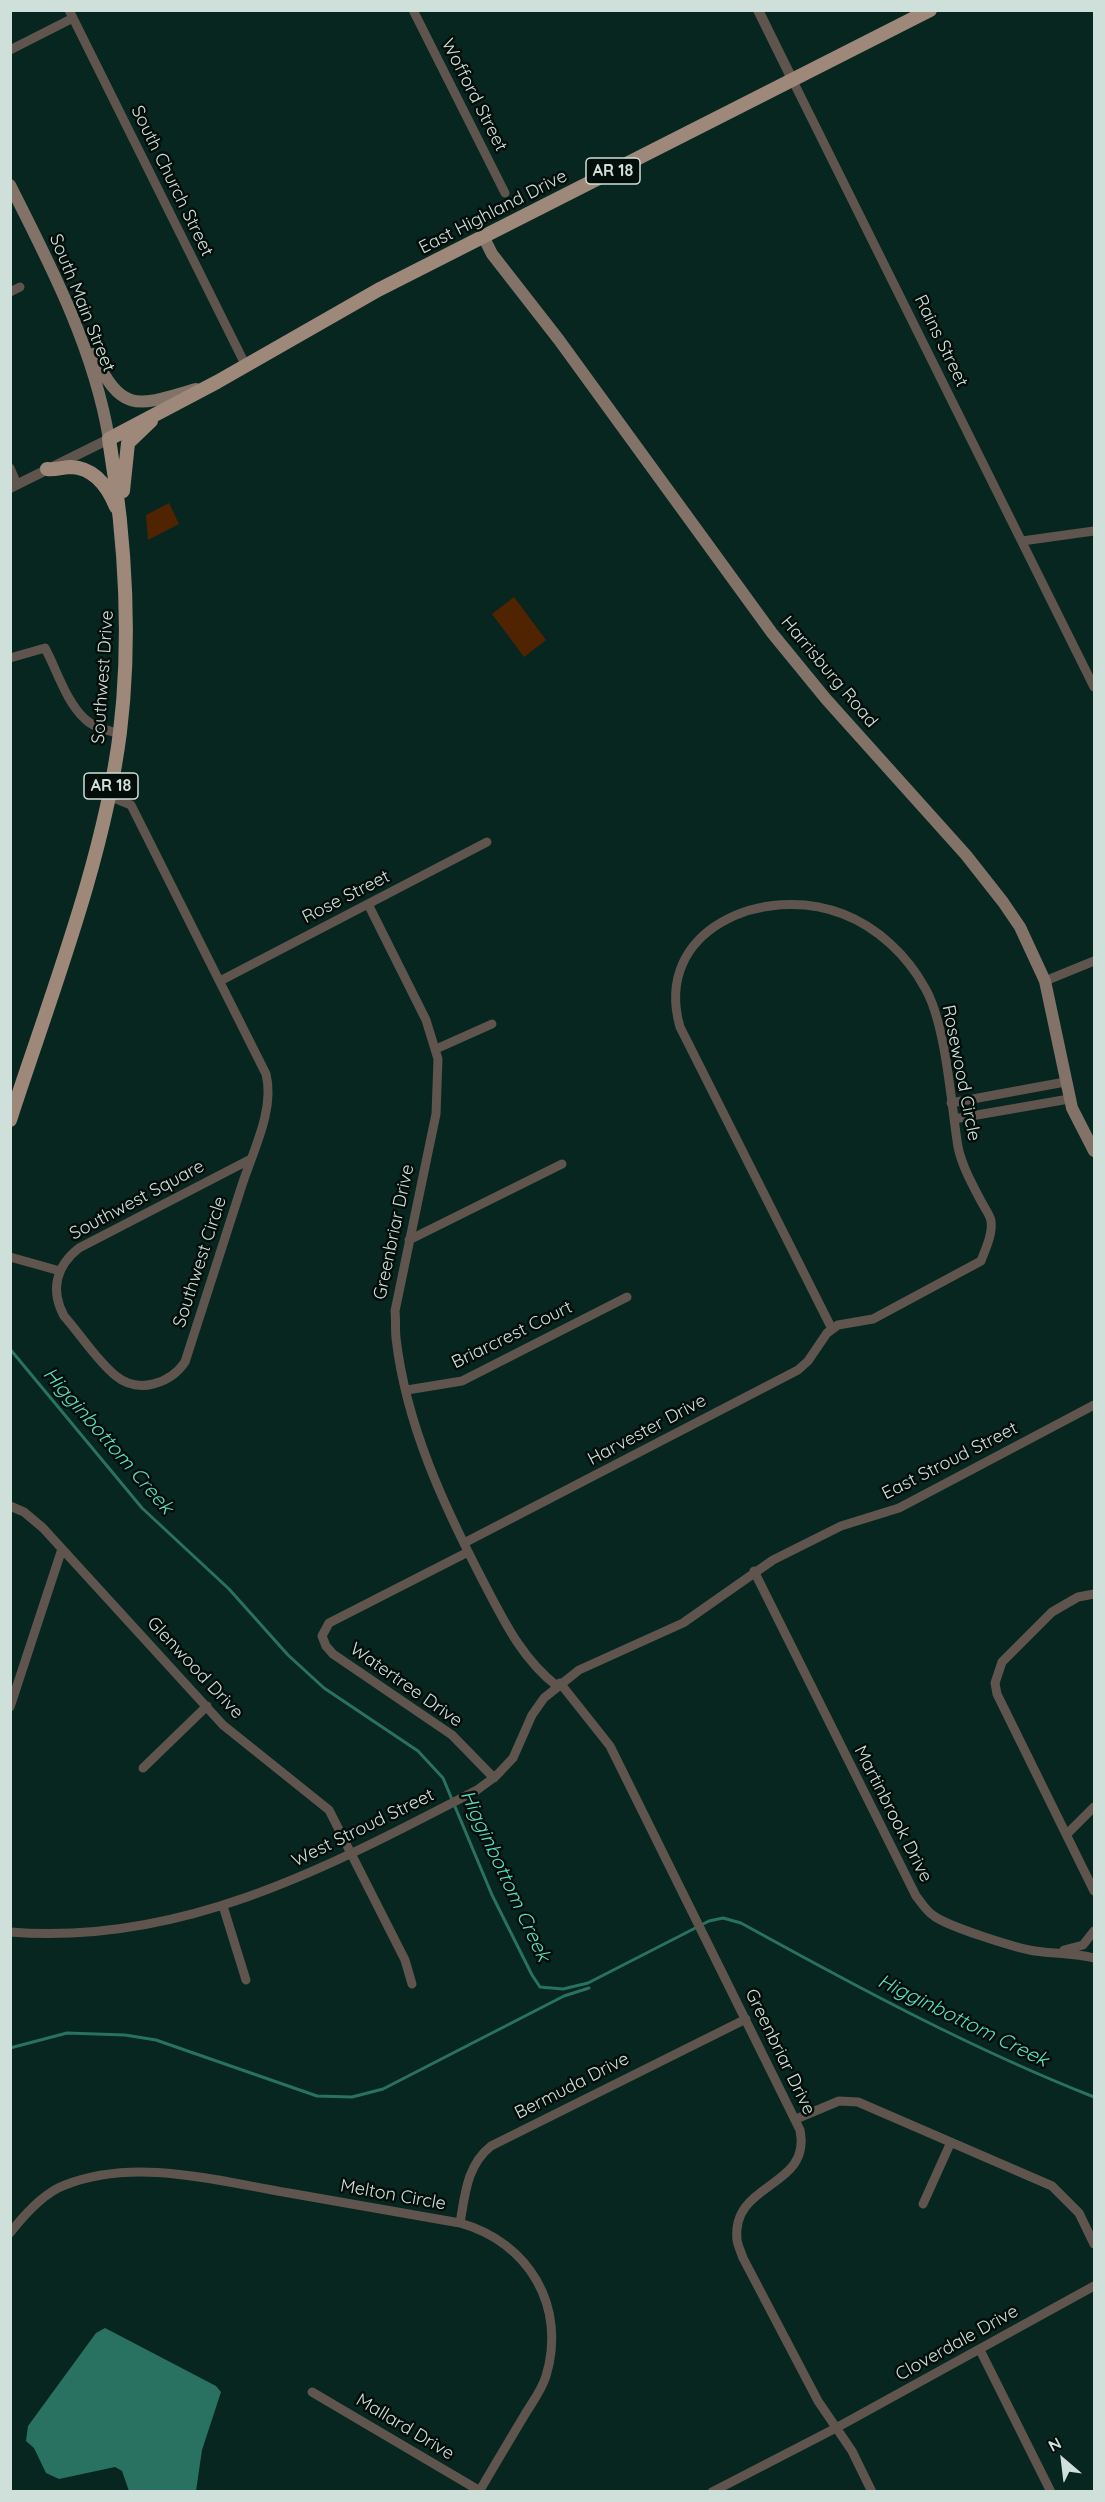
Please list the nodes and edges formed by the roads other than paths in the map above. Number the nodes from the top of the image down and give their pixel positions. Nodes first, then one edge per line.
1 (413, 10) edge
2 (758, 10) edge
3 (930, 10) edge
4 (71, 14) edge
5 (10, 50) edge
6 (793, 81) junction
7 (10, 185) edge
8 (505, 193) dead end
9 (483, 236) junction
10 (57, 280) junction
11 (20, 287) dead end
12 (10, 292) edge
13 (246, 366) junction
14 (218, 382) junction
15 (161, 411) junction
16 (109, 439) junction
17 (10, 468) edge
18 (47, 469) junction
19 (14, 486) edge
20 (120, 514) junction
21 (1095, 531) edge
22 (1022, 541) junction
23 (10, 658) edge
24 (1095, 687) edge
25 (120, 734) junction
26 (109, 796) junction
27 (487, 842) dead end
28 (368, 904) junction
29 (1095, 961) edge
30 (220, 981) junction
31 (1045, 981) junction
32 (492, 1023) dead end
33 (436, 1049) junction
34 (1065, 1082) junction
35 (1070, 1099) junction
36 (951, 1103) junction
37 (954, 1119) junction
38 (10, 1120) edge
39 (1095, 1151) edge
40 (250, 1159) junction
41 (562, 1164) dead end
42 (409, 1240) junction
43 (10, 1257) edge
44 (60, 1272) junction
45 (627, 1297) dead end
46 (832, 1329) junction
47 (407, 1390) junction
48 (1095, 1405) edge
49 (10, 1506) edge
50 (466, 1547) junction
51 (62, 1549) junction
52 (754, 1571) junction
53 (1095, 1594) edge
54 (559, 1685) junction
55 (207, 1706) junction
56 (10, 1707) edge
57 (143, 1768) dead end
58 (494, 1778) junction
59 (1095, 1808) edge
60 (1067, 1834) junction
61 (352, 1853) junction
62 (1094, 1890) edge
63 (223, 1906) junction
64 (1095, 1931) edge
65 (10, 1932) edge
66 (1053, 1951) junction
67 (1095, 1958) edge
68 (246, 1980) dead end
69 (412, 1984) dead end
70 (746, 2019) junction
71 (795, 2119) junction
72 (951, 2142) junction
73 (923, 2204) dead end
74 (460, 2223) junction
75 (10, 2233) edge
76 (1095, 2244) edge
77 (1095, 2286) edge
78 (980, 2350) junction
79 (312, 2392) dead end
80 (836, 2428) junction
81 (479, 2491) edge
82 (711, 2492) edge
83 (872, 2492) edge
84 (1051, 2492) edge

1 - 8 street, Wofford Street
2 - 6 street, Rains Street
3 - 6 main road, East Highland Drive / AR 18
4 - 5 street
4 - 13 street, South Church Street
6 - 9 main road, East Highland Drive / AR 18
6 - 22 street, Rains Street
7 - 10 main road, South Main Street
9 - 13 main road, East Highland Drive / AR 18
9 - 31 main road, Harrisburg Road
10 - 14 main road
10 - 16 main road, South Main Street
11 - 12 street
13 - 14 main road, East Highland Drive / AR 18
14 - 15 main road, East Highland Drive / AR 18
15 - 16 main road, East Highland Drive / AR 18
15 - 20 main road
16 - 18 street
16 - 20 main road, Southwest Drive / AR 18
17 - 19 street
18 - 19 street
18 - 20 main road
20 - 25 main road, Southwest Drive / AR 18
21 - 22 street
22 - 24 street, Rains Street
23 - 25 street
25 - 26 main road, Southwest Drive / AR 18
26 - 30 street, Southwest Circle
26 - 38 main road, Southwest Drive / AR 18
27 - 28 street, Rose Street
28 - 30 street, Rose Street
28 - 33 street, Greenbriar Drive
29 - 31 street
30 - 40 street, Southwest Circle
31 - 34 main road, Harrisburg Road
32 - 33 street
33 - 42 street, Greenbriar Drive
34 - 35 main road, Harrisburg Road
34 - 36 street
35 - 37 street
35 - 39 main road, Harrisburg Road
36 - 37 street, Rosewood Circle
36 - 46 street, Rosewood Circle
37 - 46 street, Rosewood Circle
40 - 44 street, Southwest Square
40 - 44 street, Southwest Circle
41 - 42 street
42 - 47 street, Greenbriar Drive
43 - 44 street
45 - 47 street, Briarcrest Court
46 - 50 street, Harvester Drive
47 - 50 street, Greenbriar Drive
48 - 52 street, East Stroud Street
49 - 51 street, Glenwood Drive
50 - 54 street, Greenbriar Drive
50 - 58 street, Watertree Drive
51 - 55 street, Glenwood Drive
51 - 56 street
52 - 54 street, West Stroud Street
52 - 66 street, Martinbrook Drive
53 - 60 street
54 - 58 street, West Stroud Street
54 - 70 street, Greenbriar Drive
55 - 57 street
55 - 61 street, Glenwood Drive
58 - 61 street, West Stroud Street
59 - 60 street
60 - 62 street
61 - 63 street, West Stroud Street
61 - 69 street, Glenwood Drive
63 - 65 street, West Stroud Street
63 - 68 street
64 - 66 street
66 - 67 street, Martinbrook Drive
70 - 71 street, Greenbriar Drive
70 - 74 street, Bermuda Drive
71 - 72 street
71 - 80 street, Greenbriar Drive
72 - 73 street
72 - 76 street
74 - 75 street, Melton Circle
74 - 81 street, Melton Circle
77 - 78 street, Cloverdale Drive
78 - 80 street, Cloverdale Drive
78 - 84 street
79 - 81 street, Mallard Drive
80 - 82 street, Cloverdale Drive
80 - 83 street, Greenbriar Drive

